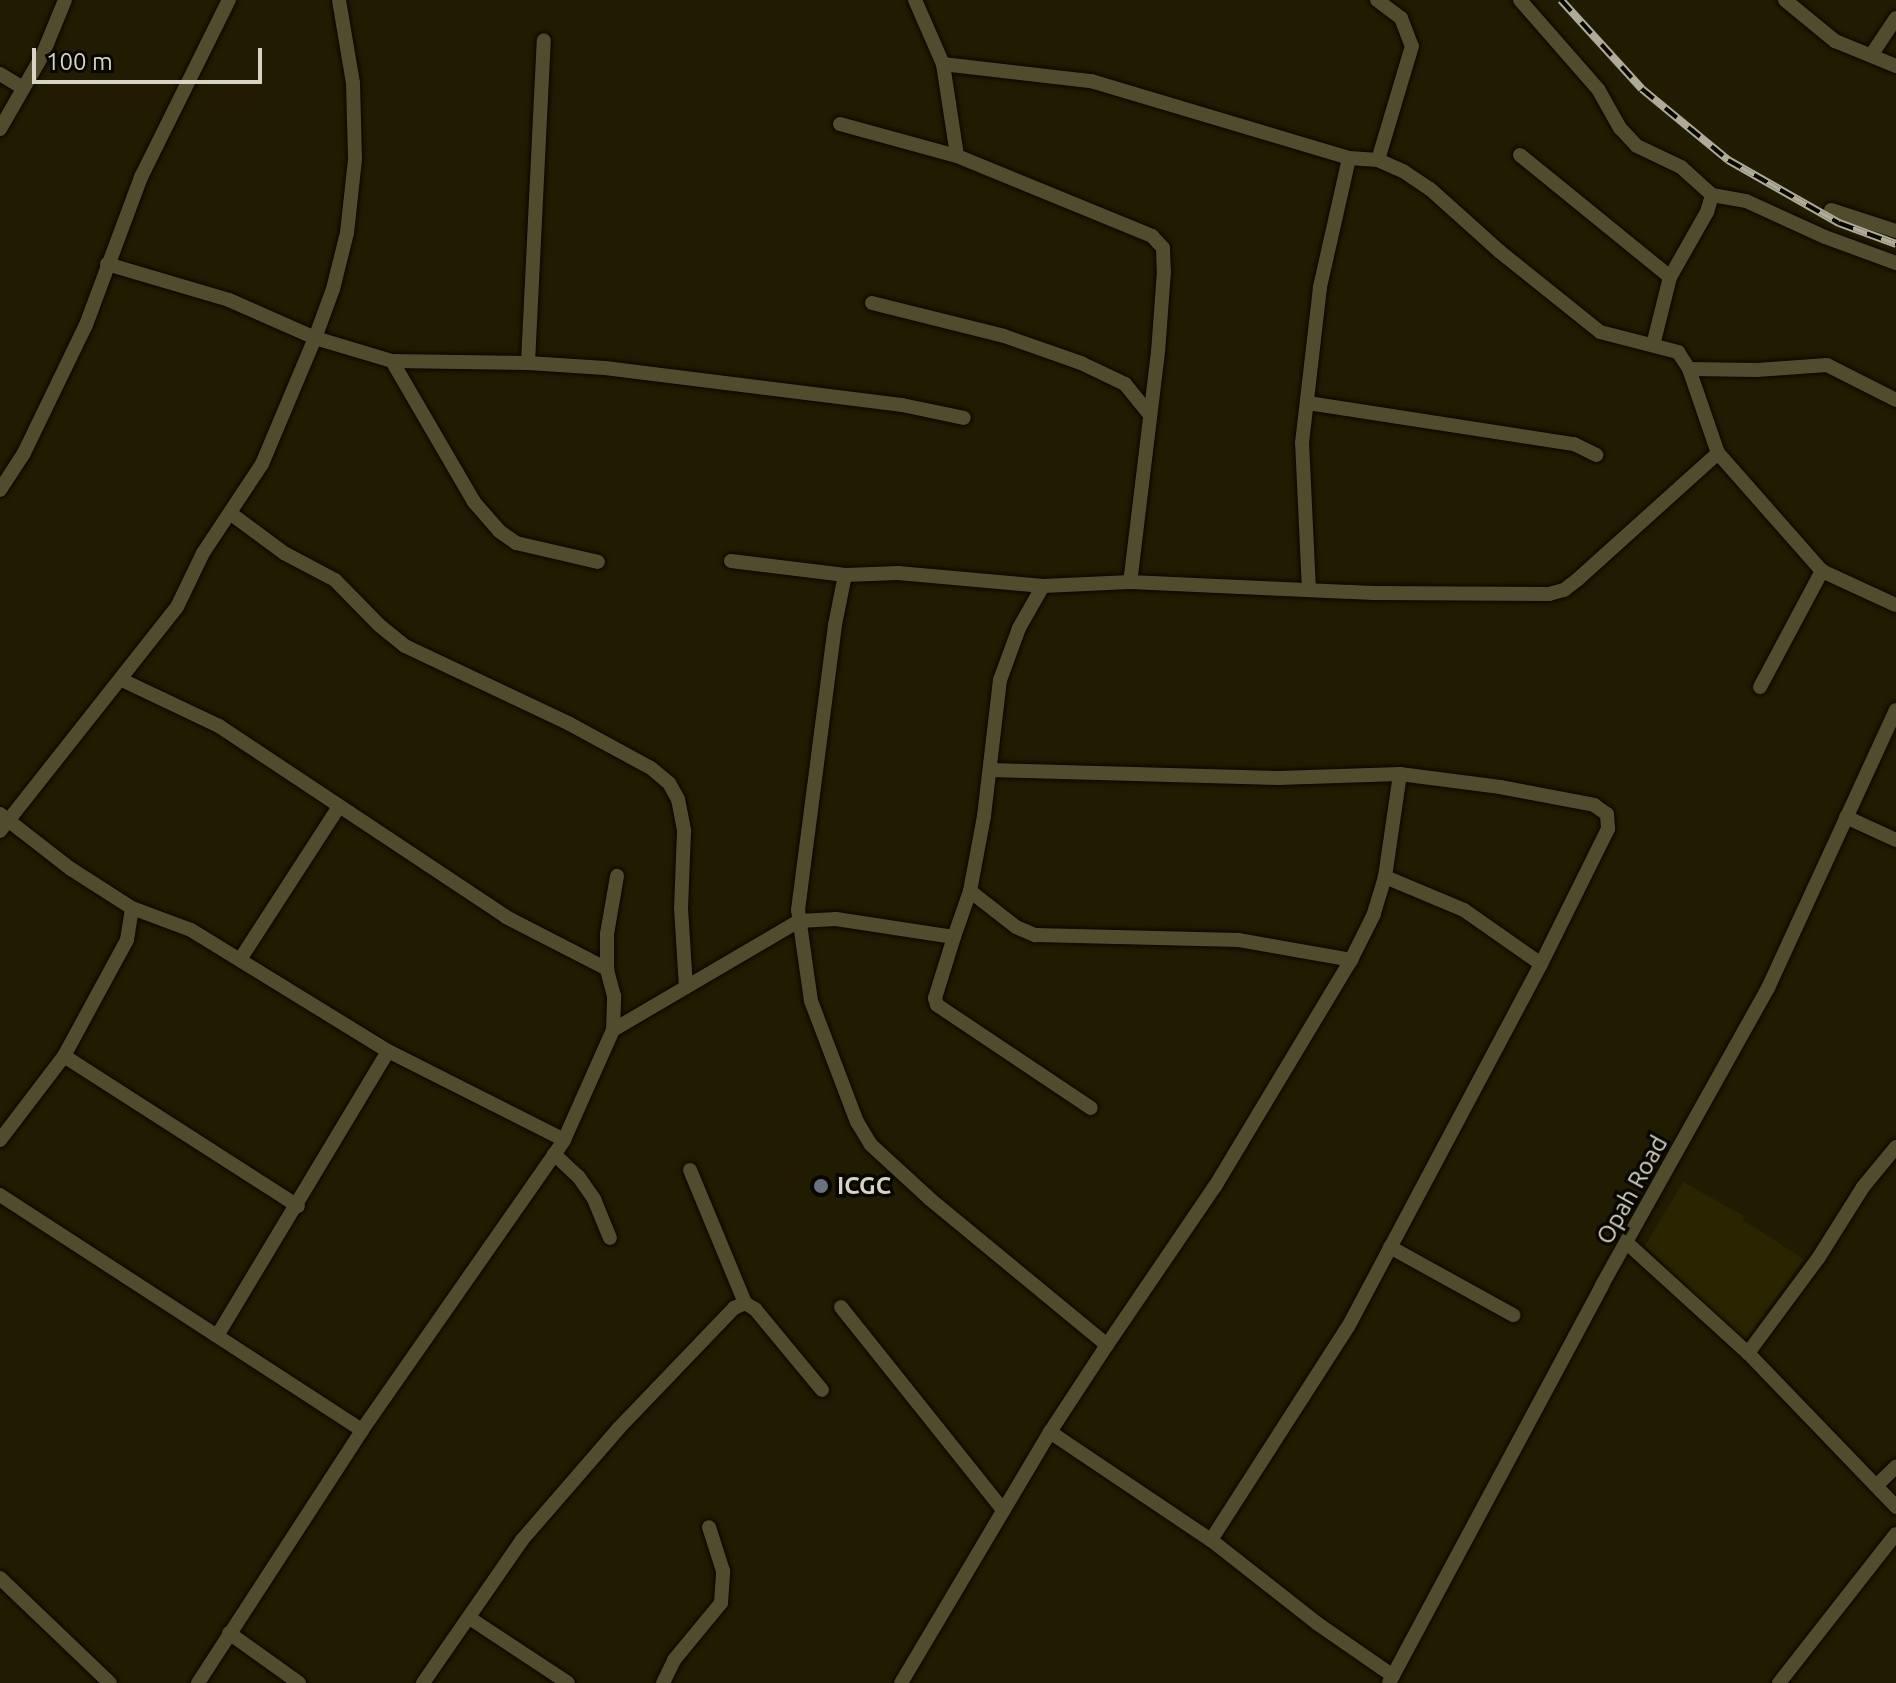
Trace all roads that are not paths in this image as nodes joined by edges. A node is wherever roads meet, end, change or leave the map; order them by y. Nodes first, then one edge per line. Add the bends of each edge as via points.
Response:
1 (65, 0) edge
2 (229, 0) edge
3 (339, 0) edge
4 (915, 0) edge
5 (1377, 0) edge
6 (1520, 0) edge
7 (1785, 0) edge
8 (1896, 18) edge
9 (544, 40) dead end
10 (1872, 54) junction
11 (943, 64) junction
12 (1896, 66) edge
13 (0, 74) edge
14 (23, 88) junction
15 (840, 124) dead end
16 (0, 129) edge
17 (1520, 155) dead end
18 (957, 156) junction
19 (1349, 158) junction
20 (1378, 160) junction
21 (1712, 195) junction
22 (1831, 210) dead end
23 (1896, 231) edge
24 (1896, 263) edge
25 (107, 264) junction
26 (1670, 277) junction
27 (872, 303) dead end
28 (315, 338) junction
29 (1653, 345) junction
30 (392, 361) junction
31 (528, 363) junction
32 (1689, 369) junction
33 (1896, 400) edge
34 (1308, 403) junction
35 (1148, 412) junction
36 (964, 418) dead end
37 (1718, 453) junction
38 (1597, 455) dead end
39 (0, 490) edge
40 (230, 513) junction
41 (731, 561) dead end
42 (598, 562) dead end
43 (1822, 571) junction
44 (845, 575) junction
45 (1130, 582) junction
46 (1043, 586) junction
47 (1309, 590) junction
48 (1896, 605) edge
49 (122, 680) junction
50 (1760, 687) dead end
51 (1896, 710) edge
52 (990, 770) junction
53 (1400, 774) junction
54 (338, 808) junction
55 (4, 816) edge
56 (1846, 817) junction
57 (0, 831) edge
58 (1896, 840) edge
59 (617, 876) dead end
60 (1385, 877) junction
61 (970, 891) junction
62 (132, 908) junction
63 (799, 921) junction
64 (954, 937) junction
65 (241, 958) junction
66 (1351, 960) junction
67 (1541, 964) junction
68 (607, 969) junction
69 (686, 987) junction
70 (613, 1030) junction
71 (388, 1051) junction
72 (64, 1056) junction
73 (1091, 1108) dead end
74 (0, 1140) edge
75 (564, 1140) junction
76 (1896, 1147) edge
77 (554, 1154) junction
78 (690, 1170) dead end
79 (0, 1195) edge
80 (298, 1206) junction
81 (610, 1238) dead end
82 (1627, 1243) junction
83 (1390, 1247) junction
84 (745, 1303) junction
85 (841, 1307) dead end
86 (1513, 1315) dead end
87 (217, 1336) junction
88 (1107, 1345) junction
89 (1748, 1353) junction
90 (822, 1390) dead end
91 (362, 1430) junction
92 (1050, 1432) junction
93 (1896, 1467) edge
94 (1876, 1486) junction
95 (1896, 1507) edge
96 (1003, 1510) junction
97 (709, 1527) dead end
98 (1896, 1534) edge
99 (1211, 1540) junction
100 (0, 1578) edge
101 (471, 1619) junction
102 (229, 1633) junction
103 (1391, 1679) edge
104 (110, 1683) edge
105 (198, 1683) edge
106 (299, 1683) edge
107 (423, 1683) edge
108 (568, 1683) edge
109 (663, 1683) edge
110 (901, 1683) edge
111 (1779, 1683) edge

1 - 14 street
2 - 25 street via 141,177
3 - 28 street via 353,83 355,159 347,233
4 - 11 street
5 - 20 street via 1401,18 1412,46
6 - 21 street via 1598,89 1637,146 1681,167
7 - 10 street via 1835,41
8 - 10 street
9 - 31 street
10 - 12 street
11 - 18 street
11 - 19 street via 1091,81
13 - 14 street
14 - 16 street
15 - 18 street
17 - 26 street
18 - 35 street via 1152,236 1163,248 1163,297
19 - 20 street
19 - 34 street via 1320,287
20 - 29 street via 1430,189 1600,332
21 - 24 street via 1746,201
21 - 26 street
22 - 23 street
25 - 28 street via 229,300
25 - 39 street via 86,325 24,453
26 - 29 street
27 - 35 street via 1004,336 1081,363 1125,384
28 - 30 street
28 - 40 street via 262,464
29 - 32 street via 1678,352
30 - 31 street
30 - 42 street via 474,502 499,531 516,543
31 - 36 street via 902,405
32 - 33 street via 1827,365
32 - 37 street
34 - 38 street via 1574,444
34 - 47 street via 1302,443
35 - 45 street
37 - 43 street
37 - 47 street via 1564,590
40 - 49 street via 177,607
40 - 69 street via 284,553 335,580 405,646 568,723 669,783 684,831
41 - 44 street
43 - 48 street
43 - 50 street
44 - 46 street via 898,573
44 - 63 street
45 - 46 street
45 - 47 street
46 - 52 street via 1019,628 1000,680
49 - 54 street via 219,726
49 - 55 street
51 - 56 street, Opah Road
52 - 53 street via 1278,778
52 - 61 street
53 - 60 street
53 - 67 street via 1594,805 1607,814 1608,829
54 - 65 street
54 - 68 street via 506,917
55 - 57 street
55 - 62 street
56 - 58 street
56 - 82 street, Opah Road via 1768,988
59 - 68 street
60 - 66 street
60 - 67 street via 1464,910
61 - 64 street
61 - 66 street via 1016,927 1035,935 1239,940
62 - 65 street via 191,930
62 - 72 street via 127,940
63 - 64 street via 836,919
63 - 69 street
63 - 88 street via 811,1001 857,1122 871,1145
64 - 73 street via 937,1005
65 - 71 street
66 - 88 street via 1215,1186
67 - 83 street
68 - 70 street via 614,996
69 - 70 street
70 - 75 street
71 - 75 street
71 - 80 street
72 - 74 street
72 - 80 street
75 - 77 street
76 - 89 street
77 - 81 street via 594,1199
77 - 91 street
78 - 84 street
79 - 87 street
80 - 87 street
82 - 89 street
82 - 103 street, Opah Road
83 - 86 street
83 - 99 street via 1348,1327
84 - 90 street
84 - 101 street via 734,1308 618,1429 531,1529
85 - 96 street
87 - 91 street
88 - 92 street
89 - 94 street
91 - 102 street
92 - 96 street
92 - 99 street
93 - 94 street
94 - 95 street
96 - 110 street
97 - 109 street via 723,1571 721,1603 674,1660
98 - 111 street
99 - 103 street
100 - 104 street
101 - 107 street
101 - 108 street
102 - 105 street
102 - 106 street

